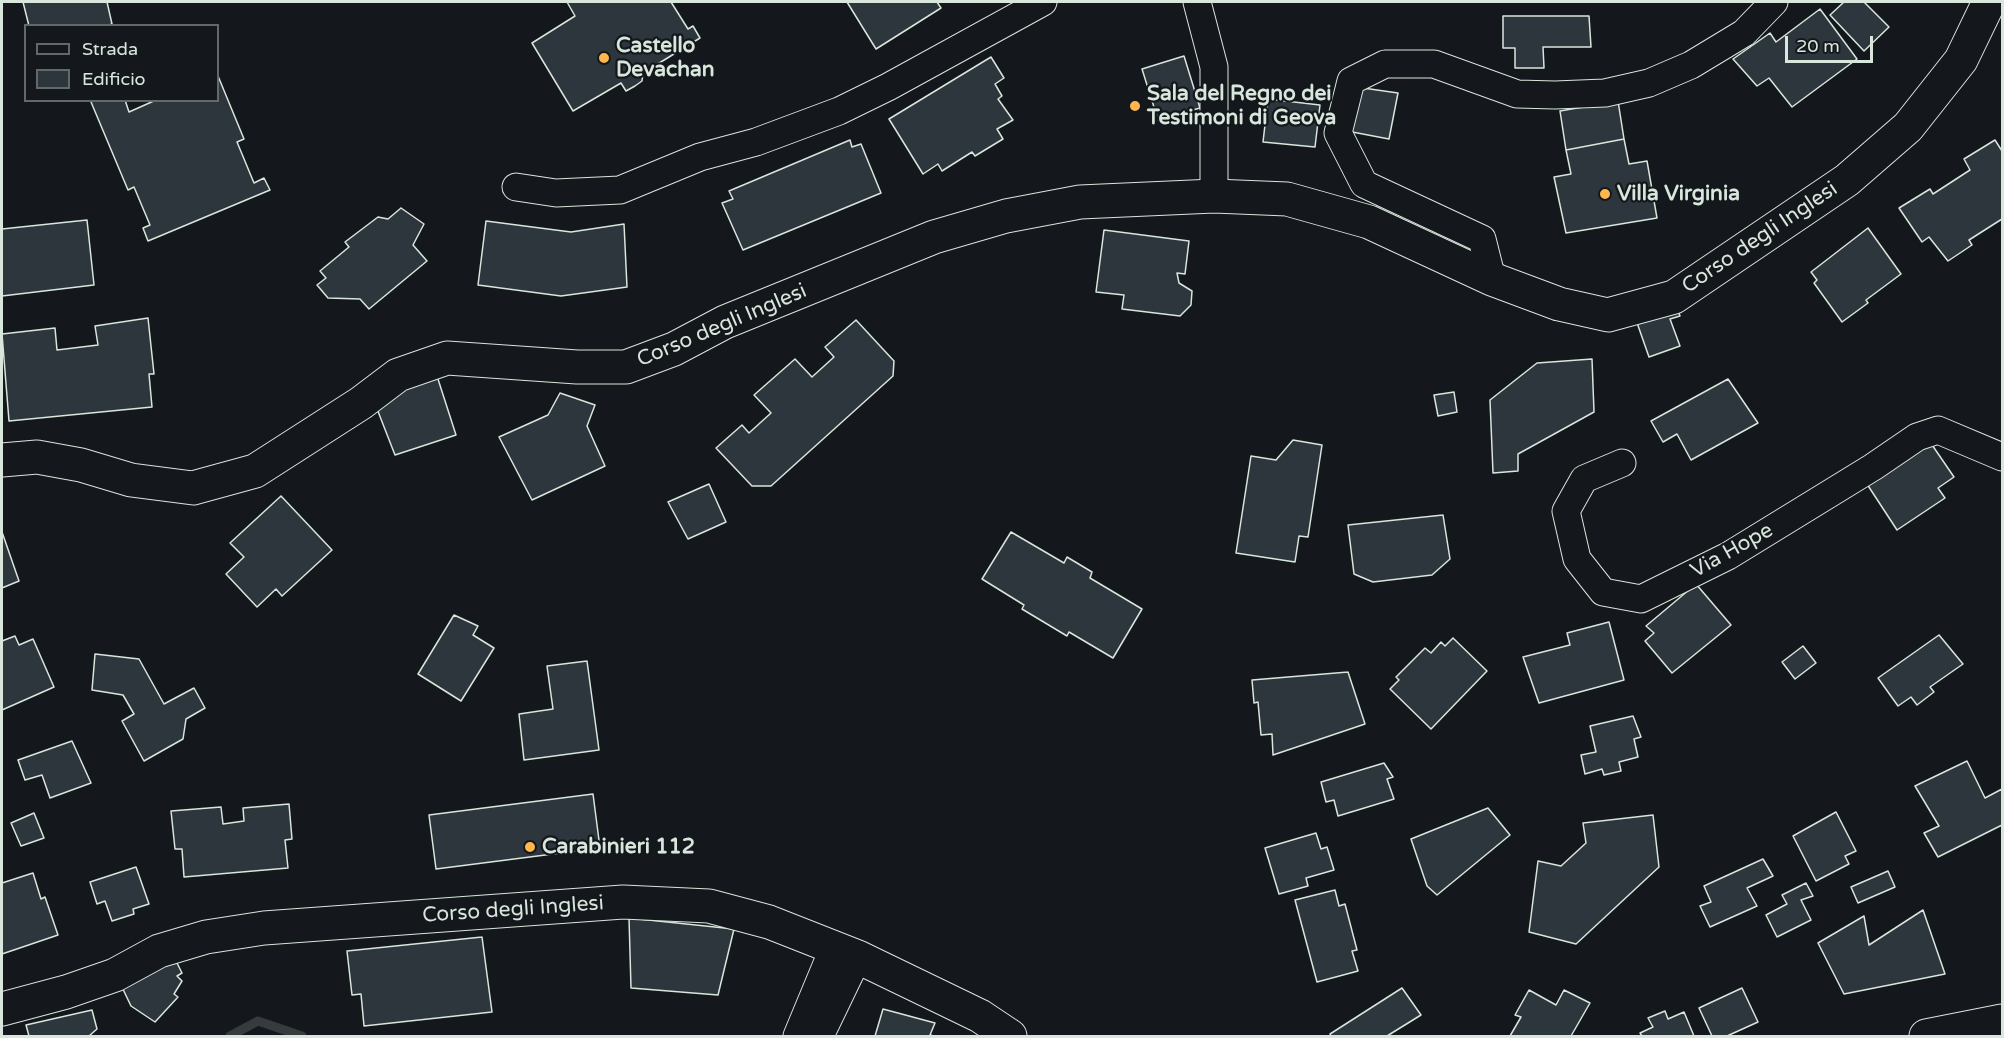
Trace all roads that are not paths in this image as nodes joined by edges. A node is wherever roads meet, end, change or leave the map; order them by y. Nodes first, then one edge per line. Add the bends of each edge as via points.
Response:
1 (1043, 2) edge
2 (1197, 2) edge
3 (1774, 2) edge
4 (1989, 2) edge
5 (516, 187) dead end
6 (1214, 196) junction
7 (1492, 279) junction
8 (2002, 457) edge
9 (2, 460) edge
10 (1622, 463) dead end
11 (846, 952) junction
12 (2, 1009) edge
13 (2002, 1021) edge
14 (797, 1036) edge
15 (820, 1036) edge
16 (1010, 1036) edge
17 (1926, 1036) edge

1 - 5 street via 839,111 756,142 700,157 620,190 556,193
2 - 6 street via 1214,67
3 - 7 street via 1744,33 1691,65 1649,83 1605,93 1517,94 1434,64 1385,64 1351,81 1338,133 1364,184 1482,239
4 - 7 main road, Corso degli Inglesi via 1961,60 1908,128 1846,180 1674,297 1608,315 1559,304
6 - 7 main road, Corso degli Inglesi via 1287,200 1369,222
6 - 9 main road, Corso degli Inglesi via 1080,202 1006,216 934,237 626,367 447,358 398,375 255,471 194,488 131,480 37,457
8 - 10 street, Via Hope via 1938,430 1917,437 1728,556 1641,599 1603,592 1577,559 1566,511 1584,479
11 - 12 main road, Corso degli Inglesi via 769,922 709,906 623,902 276,927 206,937 159,951 115,975
11 - 14 street
11 - 15 street
11 - 16 main road, Corso degli Inglesi via 980,1016
13 - 17 main road

